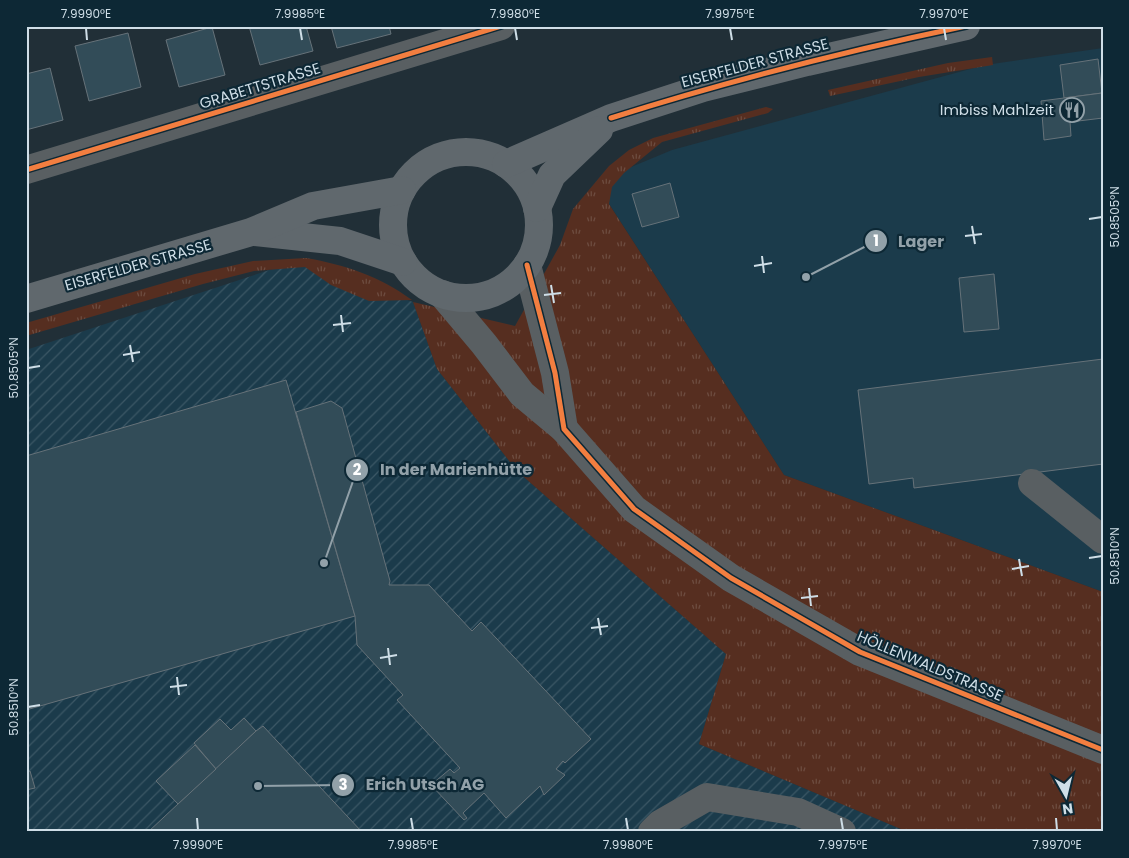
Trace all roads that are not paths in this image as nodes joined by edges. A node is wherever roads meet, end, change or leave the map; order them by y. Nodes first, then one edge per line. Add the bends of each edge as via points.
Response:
1 (501, 26) edge
2 (966, 26) edge
3 (611, 118) junction
4 (506, 164) junction
5 (26, 170) edge
6 (402, 190) junction
7 (537, 208) junction
8 (250, 232) junction
9 (403, 262) junction
10 (527, 265) junction
11 (442, 294) junction
12 (26, 298) edge
13 (564, 429) junction
14 (1032, 483) dead end
15 (1103, 540) edge
16 (1103, 750) edge
17 (652, 832) edge
18 (842, 832) edge

1 - 5 street, GRABETTSTRASSE
2 - 3 main road, EISERFELDER STRASSE via 703,88
3 - 4 main road, EISERFELDER STRASSE
3 - 7 main road, EISERFELDER STRASSE via 552,176
4 - 6 main road via 484,154 460,152 437,158 417,171
4 - 7 main road via 520,176
6 - 8 main road, EISERFELDER STRASSE via 313,206
6 - 9 main road via 394,213 394,238
7 - 10 main road via 539,228 536,247
8 - 9 main road, EISERFELDER STRASSE via 340,240
8 - 12 main road, EISERFELDER STRASSE
9 - 11 main road via 426,287
10 - 11 main road via 511,283 489,294 466,298
10 - 13 street via 554,372
11 - 13 street, HÖLLENWALDSTRASSE via 522,394
13 - 16 street, HÖLLENWALDSTRASSE via 634,509 731,578 860,652
14 - 15 street
17 - 18 street via 707,797 798,812

